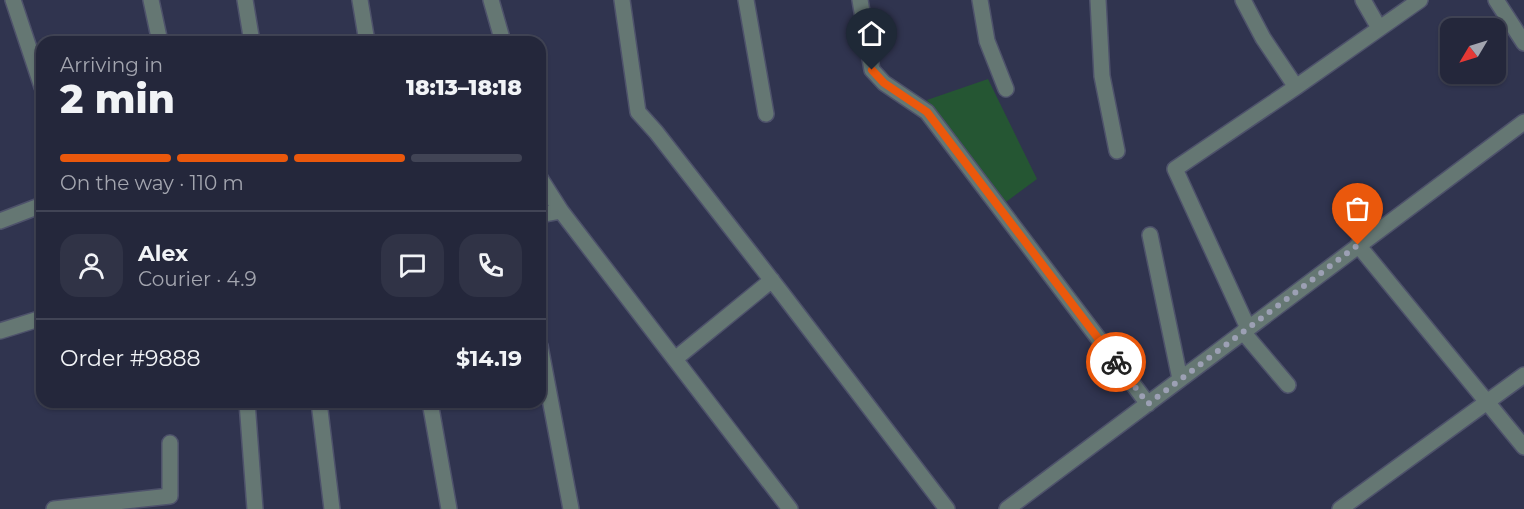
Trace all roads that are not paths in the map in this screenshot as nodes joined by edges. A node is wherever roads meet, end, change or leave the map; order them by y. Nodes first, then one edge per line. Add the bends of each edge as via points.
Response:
1 (13, 0) edge
2 (151, 0) edge
3 (245, 0) edge
4 (360, 0) edge
5 (491, 0) edge
6 (622, 0) edge
7 (746, 0) edge
8 (860, 0) edge
9 (980, 0) edge
10 (1098, 0) edge
11 (1243, 0) edge
12 (1363, 0) edge
13 (1420, 0) edge
14 (1496, 0) edge
15 (1379, 28) junction
16 (159, 36) edge
17 (251, 36) edge
18 (366, 36) edge
19 (501, 36) edge
20 (1524, 43) edge
21 (36, 69) edge
22 (1296, 87) junction
23 (1006, 89) dead end
24 (766, 114) dead end
25 (1524, 122) edge
26 (1117, 151) dead end
27 (546, 187) edge
28 (36, 207) edge
29 (561, 211) junction
30 (546, 214) edge
31 (0, 221) edge
32 (1150, 235) dead end
33 (1358, 245) junction
34 (772, 280) junction
35 (36, 320) edge
36 (1245, 330) junction
37 (0, 331) edge
38 (675, 359) junction
39 (1524, 375) edge
40 (546, 378) edge
41 (1180, 379) junction
42 (1288, 385) dead end
43 (1488, 402) junction
44 (1148, 404) junction
45 (247, 408) edge
46 (319, 408) edge
47 (431, 408) edge
48 (170, 442) dead end
49 (1524, 447) edge
50 (56, 509) edge
51 (255, 509) edge
52 (332, 509) edge
53 (449, 509) edge
54 (571, 509) edge
55 (790, 509) edge
56 (947, 509) edge
57 (1007, 509) edge
58 (1340, 509) edge

1 - 21 street
2 - 16 street
3 - 17 street
4 - 18 street
5 - 19 street
6 - 34 street via 638,112
7 - 24 street
8 - 44 street via 872,70 884,83 927,112
9 - 23 street via 987,41
10 - 26 street via 1102,76
11 - 22 street
12 - 15 street
13 - 15 street
14 - 20 street
15 - 22 street
22 - 36 street via 1175,169
25 - 33 street
27 - 29 street
28 - 31 street
29 - 30 street
29 - 38 street
32 - 41 street
33 - 36 street
33 - 43 street
34 - 38 street
34 - 56 street
35 - 37 street
36 - 41 street
36 - 42 street
38 - 55 street
39 - 43 street
40 - 54 street
41 - 44 street
43 - 49 street
43 - 58 street
44 - 57 street
45 - 51 street
46 - 52 street
47 - 53 street
48 - 50 street via 170,496

